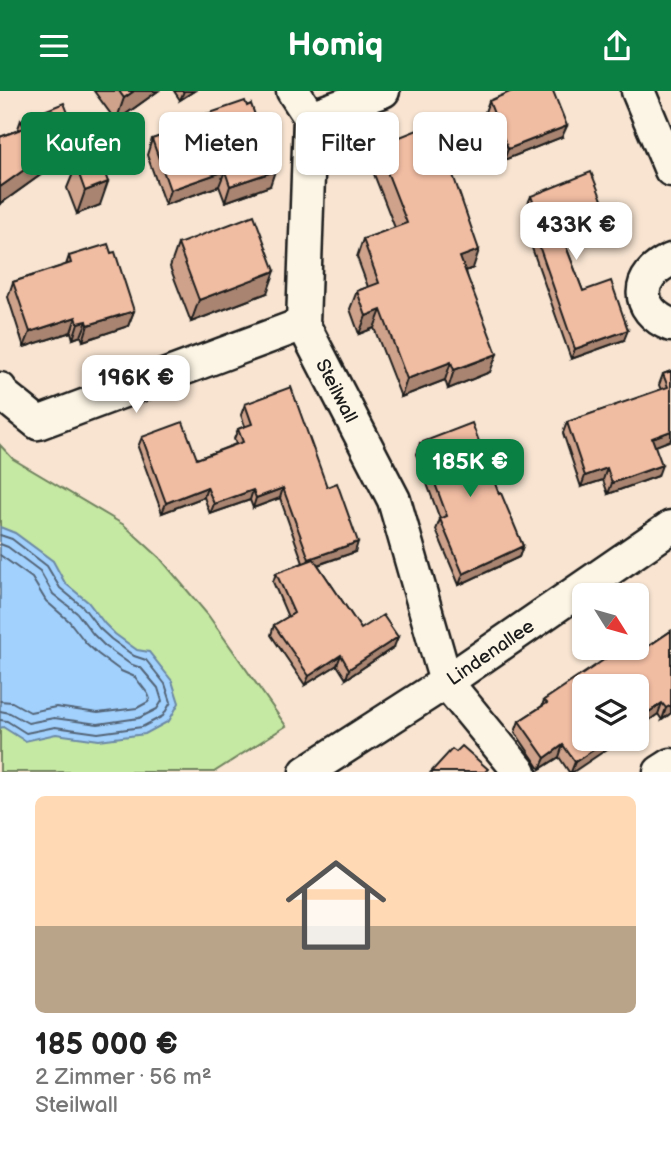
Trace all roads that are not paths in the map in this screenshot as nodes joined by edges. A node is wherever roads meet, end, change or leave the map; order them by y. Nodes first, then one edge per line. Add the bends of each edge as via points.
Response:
1 (293, 91) edge
2 (383, 91) edge
3 (638, 91) edge
4 (307, 112) edge
5 (324, 112) edge
6 (671, 170) edge
7 (308, 175) edge
8 (671, 260) edge
9 (303, 324) junction
10 (671, 325) edge
11 (0, 389) edge
12 (671, 527) edge
13 (446, 682) junction
14 (671, 765) edge
15 (306, 772) edge
16 (520, 772) edge
17 (660, 772) edge

1 - 4 street
2 - 5 street
3 - 6 street
7 - 9 street, Steilwall
8 - 10 street via 657,266 647,278 644,293 647,308 657,320
9 - 11 street via 38,423
9 - 13 street, Steilwall via 394,500
12 - 13 street, Lindenallee
13 - 15 street, Lindenallee
13 - 16 street
14 - 17 street

